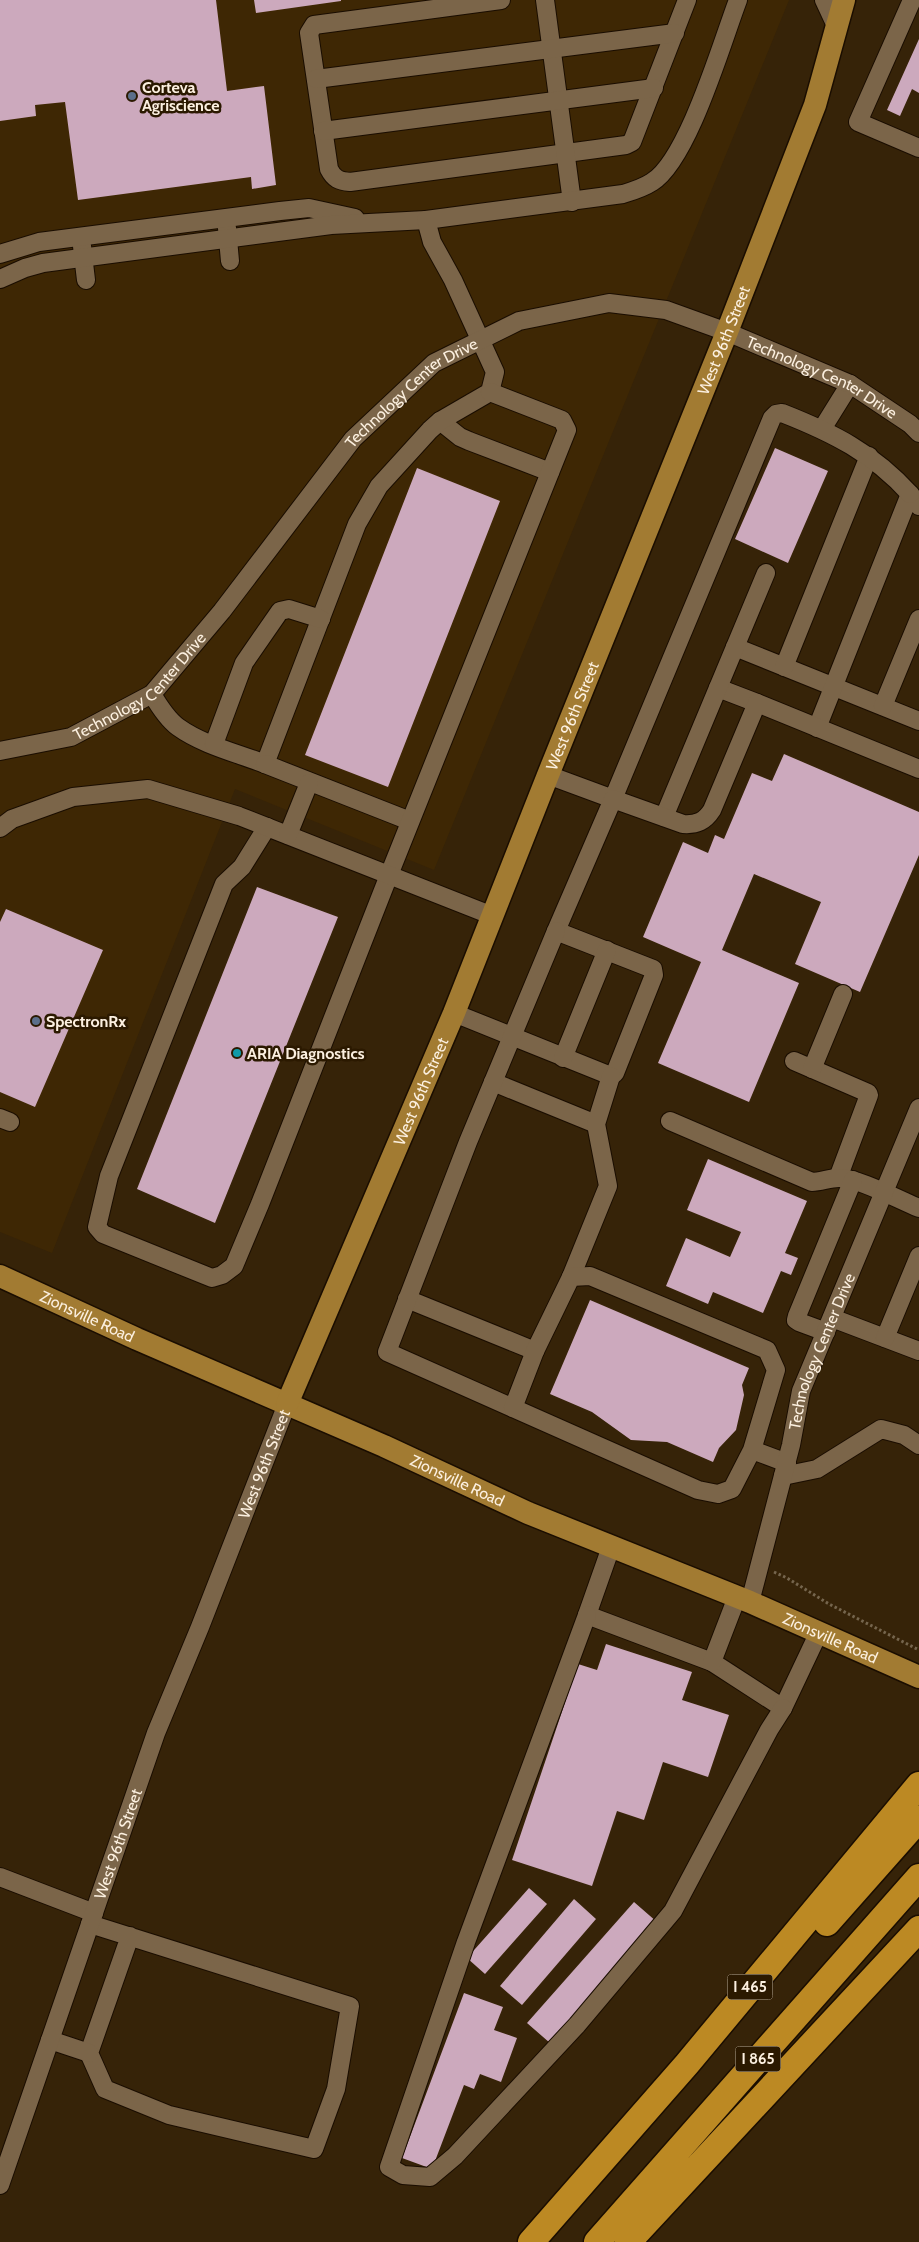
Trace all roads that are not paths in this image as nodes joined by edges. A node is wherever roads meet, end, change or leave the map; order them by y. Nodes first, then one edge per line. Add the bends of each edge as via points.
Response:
1 (501, 0) edge
2 (545, 0) edge
3 (687, 0) edge
4 (738, 0) edge
5 (824, 0) edge
6 (844, 0) edge
7 (912, 0) edge
8 (837, 28) junction
9 (675, 33) junction
10 (552, 48) junction
11 (316, 79) junction
12 (654, 88) junction
13 (558, 100) junction
14 (323, 131) junction
15 (919, 148) edge
16 (566, 153) junction
17 (572, 202) junction
18 (225, 218) junction
19 (426, 220) junction
20 (373, 223) junction
21 (81, 237) junction
22 (228, 238) junction
23 (0, 254) edge
24 (84, 258) junction
25 (230, 261) dead end
26 (0, 279) edge
27 (86, 280) dead end
28 (727, 332) junction
29 (481, 339) junction
30 (850, 384) junction
31 (490, 392) junction
32 (440, 421) junction
33 (822, 429) junction
34 (919, 433) edge
35 (869, 456) junction
36 (550, 472) junction
37 (914, 500) edge
38 (766, 573) dead end
39 (919, 618) edge
40 (320, 619) junction
41 (735, 648) junction
42 (784, 667) junction
43 (834, 687) junction
44 (718, 688) junction
45 (152, 694) junction
46 (757, 703) junction
47 (883, 706) junction
48 (919, 721) edge
49 (817, 728) junction
50 (214, 744) junction
51 (0, 751) edge
52 (265, 764) junction
53 (919, 769) edge
54 (548, 775) junction
55 (309, 782) junction
56 (613, 799) junction
57 (664, 817) junction
58 (410, 821) junction
59 (267, 827) junction
60 (0, 828) edge
61 (288, 835) junction
62 (389, 875) junction
63 (493, 916) junction
64 (556, 931) junction
65 (607, 950) junction
66 (843, 994) dead end
67 (454, 1013) junction
68 (512, 1037) junction
69 (563, 1058) junction
70 (794, 1061) dead end
71 (812, 1069) junction
72 (611, 1076) junction
73 (493, 1082) junction
74 (919, 1108) edge
75 (670, 1121) dead end
76 (596, 1124) junction
77 (845, 1179) junction
78 (884, 1193) junction
79 (919, 1208) edge
80 (919, 1256) edge
81 (0, 1276) edge
82 (571, 1277) junction
83 (408, 1299) junction
84 (829, 1325) junction
85 (885, 1338) junction
86 (535, 1351) junction
87 (919, 1351) edge
88 (287, 1404) junction
89 (513, 1408) junction
90 (919, 1446) edge
91 (752, 1450) junction
92 (785, 1470) junction
93 (611, 1546) junction
94 (744, 1599) junction
95 (586, 1615) junction
96 (818, 1632) junction
97 (712, 1662) junction
98 (919, 1677) edge
99 (783, 1708) junction
100 (919, 1785) edge
101 (919, 1819) edge
102 (0, 1877) edge
103 (919, 1877) edge
104 (92, 1918) junction
105 (919, 1929) edge
106 (130, 1936) junction
107 (50, 2040) junction
108 (89, 2053) junction
109 (0, 2185) edge
110 (578, 2188) junction
111 (531, 2242) edge
112 (596, 2242) edge
113 (628, 2242) edge

1 - 11 street via 314,25 309,33
2 - 10 street
3 - 9 street
4 - 17 street via 690,128 663,173 652,182 623,194
5 - 8 street
6 - 8 main road, West 96th Street
7 - 15 street via 858,122
8 - 28 main road, West 96th Street via 815,106
9 - 10 street
9 - 12 street
10 - 11 street
10 - 13 street
11 - 14 street
12 - 13 street
12 - 16 street via 632,142
13 - 14 street
13 - 16 street
14 - 16 street via 332,176 350,182
16 - 17 street
17 - 19 street
18 - 20 street via 309,208
18 - 21 street
18 - 22 street
19 - 20 street
19 - 29 street via 432,242
20 - 22 street
21 - 23 street via 39,242
21 - 24 street
22 - 24 street
22 - 25 street
24 - 26 street via 43,263
24 - 27 street
28 - 29 street, Technology Center Drive via 666,310 609,303 519,321
28 - 30 street, Technology Center Drive
28 - 54 main road, West 96th Street
29 - 31 street via 495,372
29 - 45 street, Technology Center Drive via 434,363 352,439 222,611
30 - 33 street
30 - 34 street, Technology Center Drive
31 - 32 street
31 - 36 street via 566,424 568,430
32 - 36 street via 460,437
32 - 40 street via 379,486 361,516
33 - 35 street
33 - 56 street via 782,413 772,418
35 - 37 street via 892,474
35 - 42 street
36 - 58 street
37 - 43 street
38 - 41 street
39 - 47 street
40 - 50 street via 289,609 280,611 244,663
40 - 52 street
41 - 42 street
41 - 44 street
42 - 43 street
43 - 47 street
43 - 49 street
44 - 46 street
44 - 57 street
45 - 50 street via 178,727
45 - 51 street, Technology Center Drive via 71,737
46 - 49 street
46 - 57 street via 708,816 692,825
47 - 48 street
49 - 53 street
50 - 52 street
52 - 55 street
54 - 56 street
54 - 63 main road, West 96th Street
55 - 58 street
55 - 61 street
56 - 57 street
56 - 64 street
58 - 62 street
59 - 60 street via 148,789 73,797 12,819
59 - 61 street
59 - 62 street via 242,867 224,884 109,1176 97,1227 103,1234 212,1278 234,1266
61 - 62 street
62 - 63 street
63 - 67 main road, West 96th Street
64 - 65 street
64 - 68 street
65 - 69 street
65 - 72 street via 652,969 654,975 615,1073
66 - 71 street
67 - 68 street
67 - 88 main road, West 96th Street
68 - 69 street
68 - 73 street
69 - 72 street
70 - 71 street
71 - 77 street via 866,1091 869,1096
72 - 76 street
73 - 76 street
73 - 83 street
74 - 78 street, Technology Center Drive
75 - 77 street via 812,1182
76 - 82 street via 608,1186
77 - 78 street
77 - 84 street via 796,1320
78 - 79 street
78 - 84 street, Technology Center Drive
80 - 85 street
81 - 88 main road, Zionsville Road
82 - 86 street
82 - 91 street via 590,1276 767,1350 776,1370
83 - 86 street
83 - 89 street via 387,1352
84 - 85 street
84 - 92 street, Technology Center Drive via 801,1391
85 - 87 street
86 - 89 street
88 - 93 main road, Zionsville Road via 528,1513
88 - 104 street, West 96th Street via 156,1733
89 - 91 street via 698,1490 718,1494 732,1489
90 - 92 street via 904,1435 881,1429 817,1469
91 - 92 street
92 - 94 street, Technology Center Drive via 759,1566
93 - 94 main road, Zionsville Road
93 - 95 street
94 - 96 main road, Zionsville Road
94 - 97 street, Technology Center Drive
95 - 97 street
95 - 99 street via 466,1942 389,2167 403,2175 430,2177 454,2156 577,2025 673,1911
96 - 98 main road, Zionsville Road
96 - 99 street
97 - 99 street
100 - 110 highway, I 465 via 693,2056
101 - 110 highway, I 865 via 695,2073
102 - 104 street
103 - 112 highway, I 865
104 - 106 street
104 - 107 street, West 96th Street
105 - 113 highway
106 - 108 street
106 - 108 street via 350,2006 336,2089 314,2149 169,2115 105,2089
107 - 108 street
107 - 109 street, West 96th Street
110 - 111 highway, I 465

